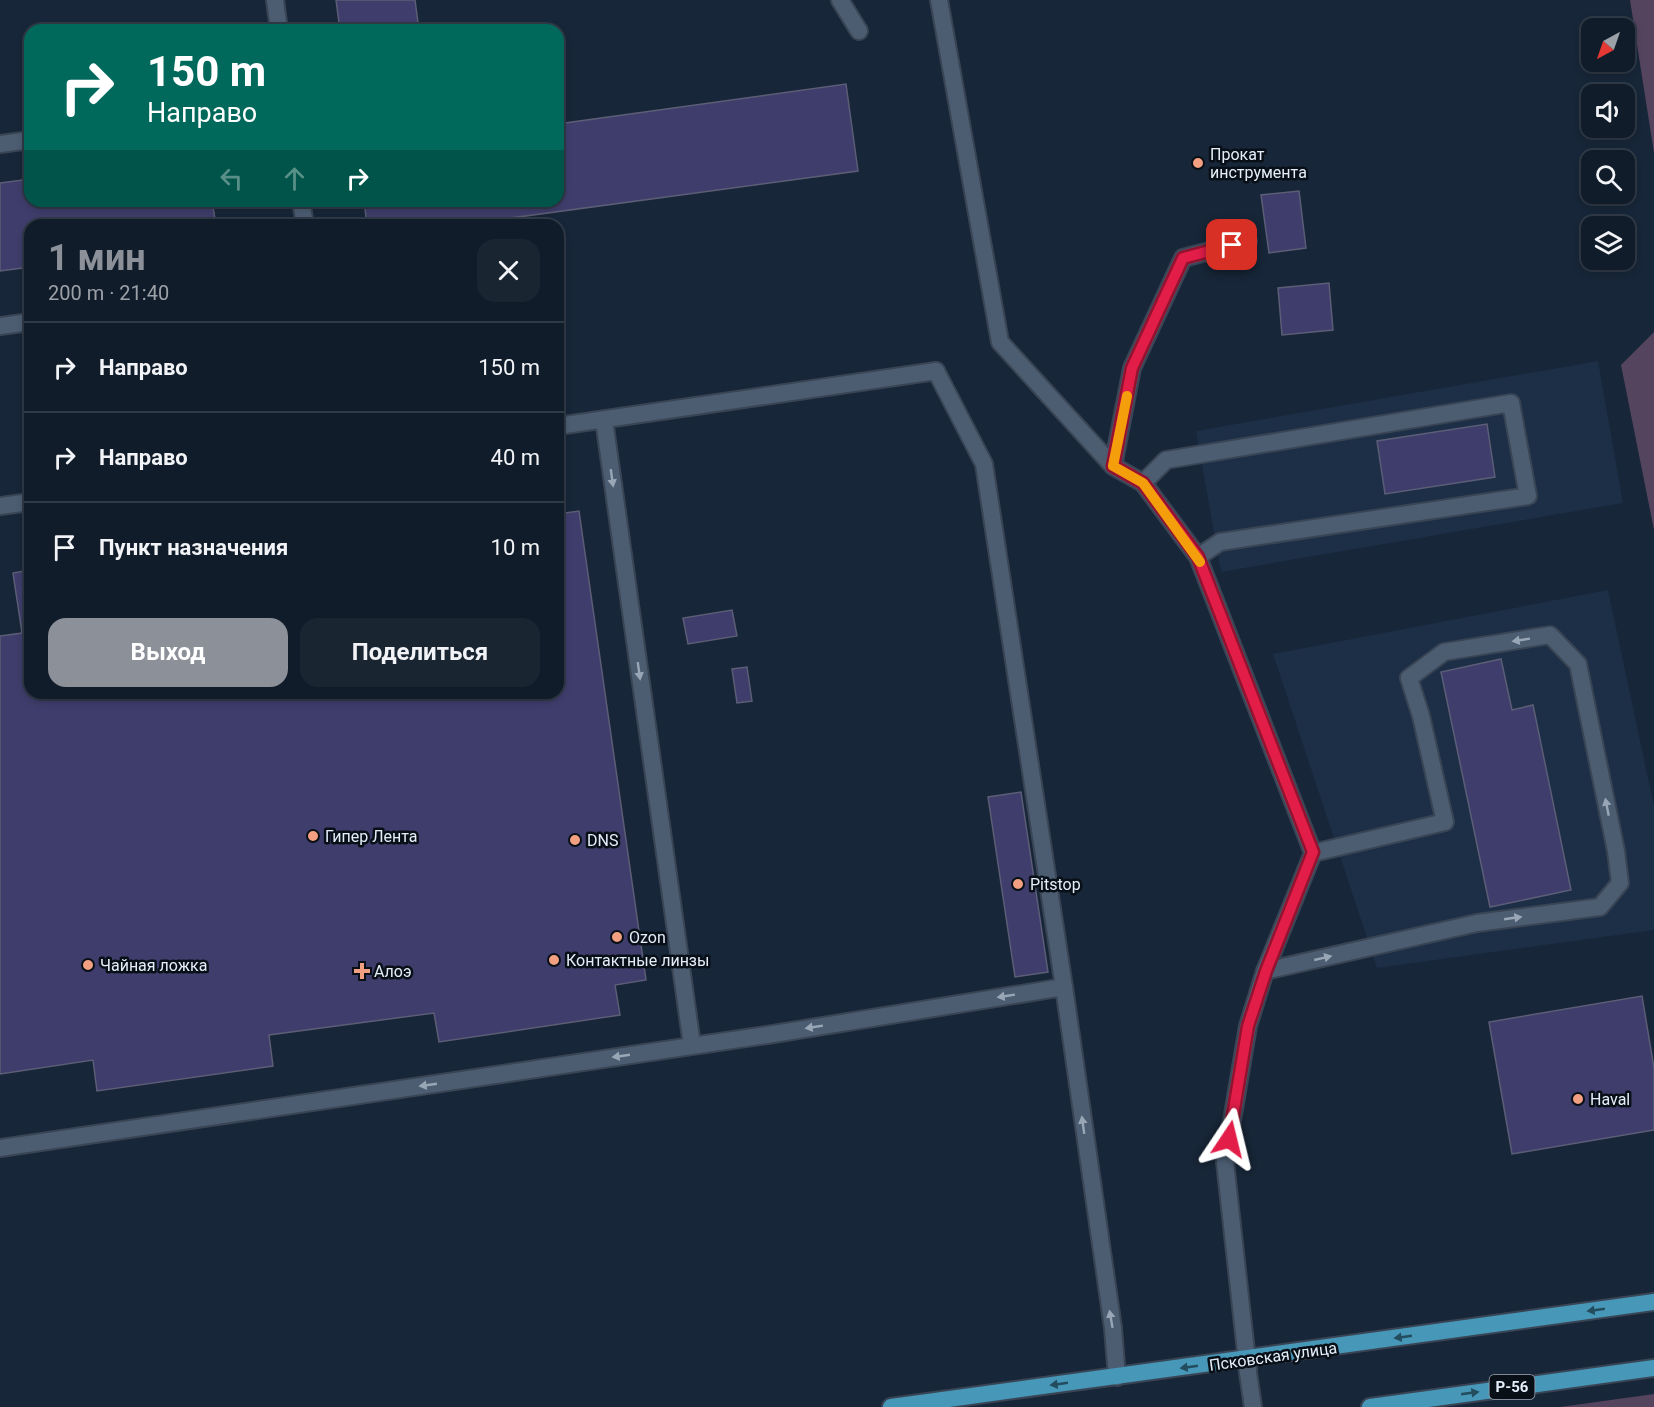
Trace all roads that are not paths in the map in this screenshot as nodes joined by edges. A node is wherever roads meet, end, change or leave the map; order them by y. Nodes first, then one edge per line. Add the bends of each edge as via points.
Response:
1 (275, 0) edge
2 (840, 0) edge
3 (939, 0) edge
4 (278, 24) edge
5 (860, 31) dead end
6 (24, 141) edge
7 (0, 144) edge
8 (1248, 241) dead end
9 (24, 323) edge
10 (0, 326) edge
11 (603, 420) junction
12 (564, 425) edge
13 (1113, 466) junction
14 (1143, 483) junction
15 (24, 503) edge
16 (0, 506) edge
17 (1198, 557) junction
18 (1313, 852) junction
19 (1266, 971) junction
20 (1064, 987) junction
21 (692, 1045) junction
22 (0, 1148) edge
23 (1654, 1302) edge
24 (1246, 1359) junction
25 (1654, 1368) edge
26 (1117, 1377) junction
27 (891, 1407) edge
28 (1253, 1407) edge
29 (1370, 1407) edge

1 - 4 street
2 - 5 street
3 - 13 street via 1000,342
6 - 7 street
8 - 13 street via 1183,258 1132,368
9 - 10 street
11 - 12 street
11 - 20 street via 936,371 984,464
11 -> 21 street
13 - 14 street
14 - 17 street
14 - 17 street via 1166,460 1511,403 1528,496 1220,542
15 - 16 street
17 - 18 street
18 - 19 street
19 -> 18 street via 1477,923 1600,907 1620,883 1578,664 1550,635 1444,652 1409,678 1445,822
19 - 24 street via 1248,1026 1225,1162
20 -> 21 street
26 -> 20 street
21 -> 22 street
23 -> 24 main road, Псковская улица
24 -> 26 main road, Псковская улица
24 - 28 street
29 -> 25 main road, Р-56
26 -> 27 main road, Псковская улица

